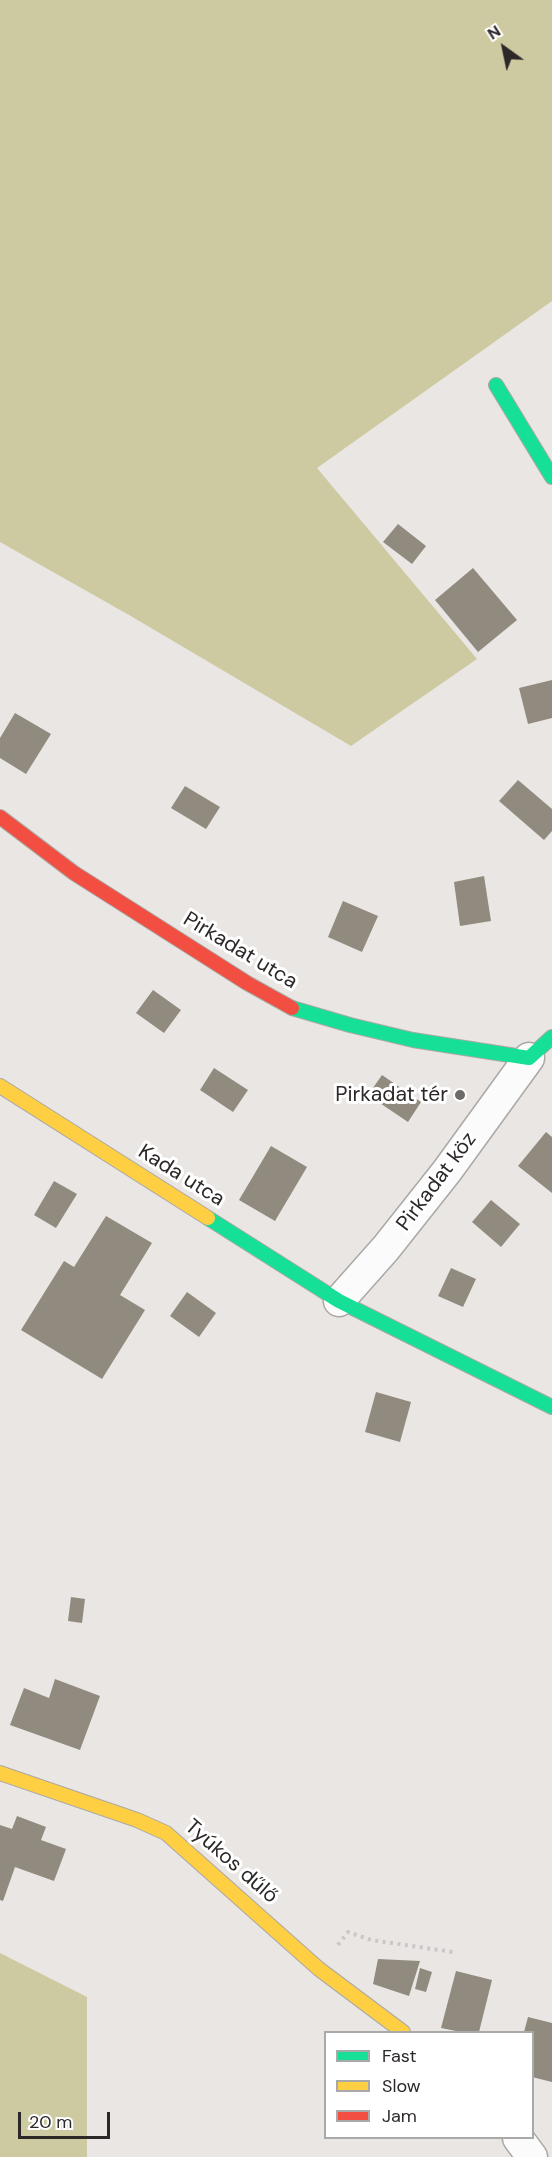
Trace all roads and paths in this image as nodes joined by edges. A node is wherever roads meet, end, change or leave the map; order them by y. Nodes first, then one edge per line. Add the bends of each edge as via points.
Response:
1 (496, 385) dead end
2 (552, 477) edge
3 (0, 817) edge
4 (552, 1037) edge
5 (529, 1058) junction
6 (0, 1086) edge
7 (339, 1301) junction
8 (552, 1407) edge
9 (0, 1773) edge
10 (348, 1932) dead end
11 (453, 1952) dead end
12 (402, 2031) edge
13 (519, 2139) edge
14 (532, 2157) edge

1 - 2 street
3 - 5 street, Pirkadat utca via 74,873 290,1006 413,1040
4 - 5 street
5 - 7 street, Pirkadat köz via 440,1180
6 - 7 street, Kada utca
7 - 8 street, Kada utca
9 - 12 street, Tyúkos dűlő via 166,1833 319,1969
10 - 11 path via 371,1940
13 - 14 street

